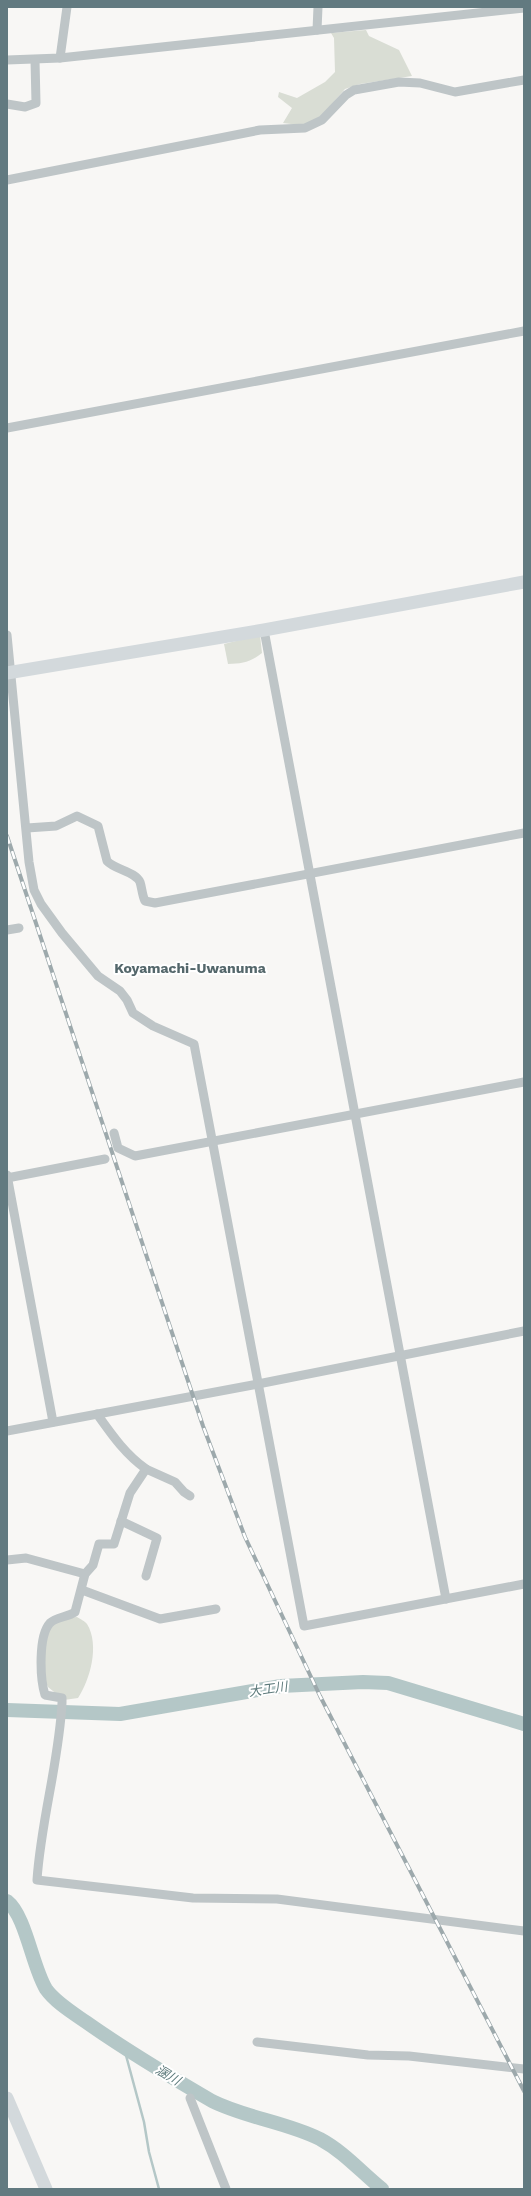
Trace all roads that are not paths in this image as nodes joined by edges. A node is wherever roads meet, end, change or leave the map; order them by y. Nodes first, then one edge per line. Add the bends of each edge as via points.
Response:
1 (67, 7) edge
2 (318, 7) edge
3 (524, 7) edge
4 (524, 12) edge
5 (317, 30) junction
6 (60, 58) junction
7 (7, 60) edge
8 (35, 60) junction
9 (524, 80) edge
10 (7, 104) edge
11 (7, 180) edge
12 (524, 330) edge
13 (7, 428) edge
14 (524, 582) edge
15 (264, 630) junction
16 (7, 635) edge
17 (9, 673) edge
18 (27, 828) junction
19 (524, 833) edge
20 (310, 872) junction
21 (19, 928) dead end
22 (7, 930) edge
23 (524, 1082) edge
24 (355, 1114) junction
25 (114, 1133) dead end
26 (212, 1141) junction
27 (105, 1159) dead end
28 (7, 1177) edge
29 (524, 1332) edge
30 (400, 1357) junction
31 (258, 1384) junction
32 (97, 1414) junction
33 (53, 1422) junction
34 (7, 1431) edge
35 (146, 1469) junction
36 (190, 1496) dead end
37 (121, 1521) junction
38 (7, 1560) edge
39 (84, 1574) junction
40 (146, 1576) dead end
41 (524, 1584) edge
42 (82, 1590) junction
43 (446, 1599) junction
44 (216, 1610) dead end
45 (524, 1931) edge
46 (257, 2042) dead end
47 (524, 2069) edge
48 (7, 2098) edge
49 (190, 2098) dead end
50 (46, 2189) edge
51 (226, 2189) edge

1 - 6 street
2 - 5 street
3 - 4 street
3 - 5 street
5 - 6 street
6 - 8 street
7 - 8 street
8 - 10 street via 36,103 25,107
9 - 11 street via 455,92 399,82 354,90 322,120 305,128 260,130
12 - 13 street
14 - 15 street
15 - 17 street
15 - 20 street
16 - 17 street
17 - 18 street
18 - 20 street via 56,826 77,816 98,826 107,861 110,865 134,875 140,882 145,902 155,903
18 - 26 street via 34,890 62,933 98,976 120,991 133,1013 153,1026 194,1044
19 - 20 street
20 - 24 street
21 - 22 street
23 - 24 street
24 - 26 street
24 - 30 street
25 - 26 street via 118,1148 135,1156
26 - 31 street
27 - 28 street
28 - 33 street
29 - 30 street
30 - 31 street
30 - 43 street
31 - 32 street
31 - 43 street via 304,1626
32 - 33 street
32 - 35 street via 121,1447
33 - 34 street
35 - 36 street via 175,1482
35 - 37 street via 130,1493
37 - 39 street via 114,1544 99,1544 93,1565
37 - 40 street via 158,1538
38 - 39 street via 26,1558
39 - 42 street
41 - 43 street
42 - 44 street via 160,1619
42 - 45 street via 75,1612 51,1622 44,1638 42,1686 45,1695 62,1698 62,1703 61,1727 43,1825 37,1880 192,1898 277,1899
46 - 47 street
48 - 50 street
49 - 51 street

